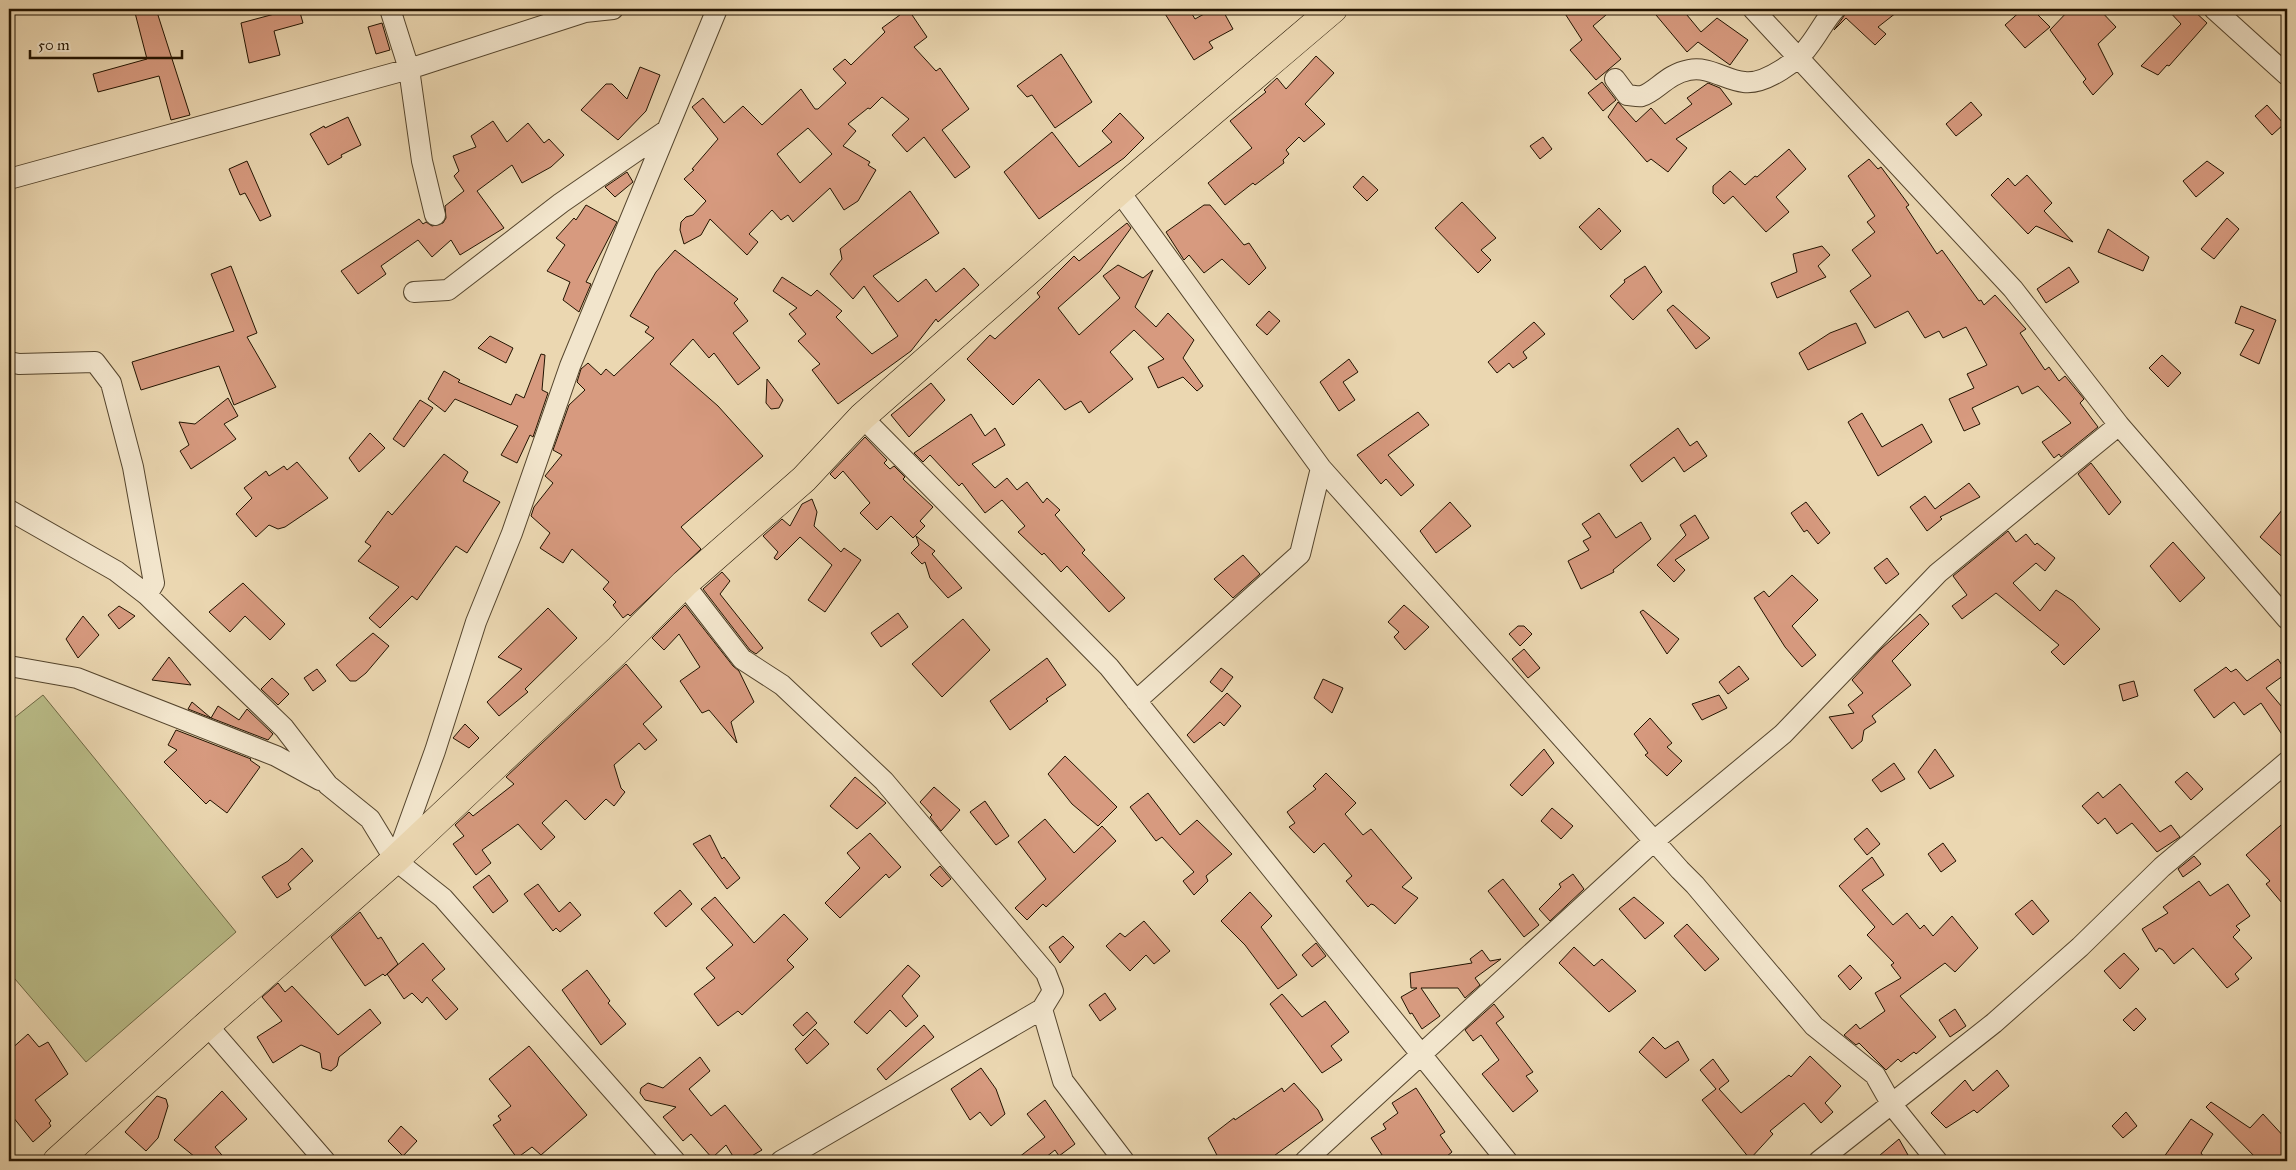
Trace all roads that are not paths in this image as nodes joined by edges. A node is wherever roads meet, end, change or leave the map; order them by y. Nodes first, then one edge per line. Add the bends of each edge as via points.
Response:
1 (390, 9) edge
2 (614, 9) edge
3 (717, 9) edge
4 (1333, 9) edge
5 (1753, 9) edge
6 (1835, 9) edge
7 (2214, 9) edge
8 (1799, 57) junction
9 (409, 69) junction
10 (2287, 75) edge
11 (1615, 80) dead end
12 (668, 130) junction
13 (9, 179) edge
14 (1119, 191) junction
15 (435, 215) dead end
16 (414, 292) dead end
17 (12, 366) edge
18 (862, 417) junction
19 (2119, 425) junction
20 (1320, 468) junction
21 (9, 510) edge
22 (684, 584) junction
23 (147, 595) junction
24 (2287, 619) edge
25 (9, 666) edge
26 (1136, 701) junction
27 (2287, 762) edge
28 (328, 785) junction
29 (1654, 841) junction
30 (395, 860) junction
31 (1042, 1009) junction
32 (207, 1025) junction
33 (1420, 1055) junction
34 (1892, 1105) junction
35 (57, 1161) edge
36 (324, 1161) edge
37 (675, 1161) edge
38 (780, 1161) edge
39 (1124, 1161) edge
40 (1306, 1161) edge
41 (1507, 1161) edge
42 (1819, 1161) edge
43 (1937, 1161) edge

1 - 9 street
2 - 9 street via 585,12
3 - 12 street
4 - 14 highway
5 - 8 street
6 - 8 street
7 - 10 street
8 - 11 street via 1761,81 1745,82 1708,70 1691,70 1674,74 1643,96 1627,95
8 - 19 street via 2013,289
9 - 13 street
9 - 15 street via 422,161
12 - 16 street via 561,203 448,290
12 - 30 street via 570,366 512,532 476,622 435,751
14 - 18 highway
14 - 20 street
17 - 23 street via 95,362 111,383 133,467 154,583
18 - 22 highway via 804,479
18 - 26 street via 1108,667
19 - 24 street
19 - 29 street via 1938,573 1783,734
20 - 26 street via 1300,554
20 - 29 street
21 - 23 street via 116,570
22 - 30 highway via 619,650
22 - 31 street via 742,659 782,685 884,781 1040,965 1053,991
23 - 28 street via 284,728
25 - 28 street via 77,678 276,756
26 - 33 street
27 - 34 street via 2162,868 1994,1023
28 - 30 street via 370,820
29 - 33 street
29 - 34 street via 1695,884 1814,1026 1875,1075
30 - 32 highway
30 - 37 street via 443,898
31 - 38 street
31 - 39 street via 1063,1081
32 - 35 highway
32 - 36 street
33 - 40 street
33 - 41 street
34 - 42 street
34 - 43 street

